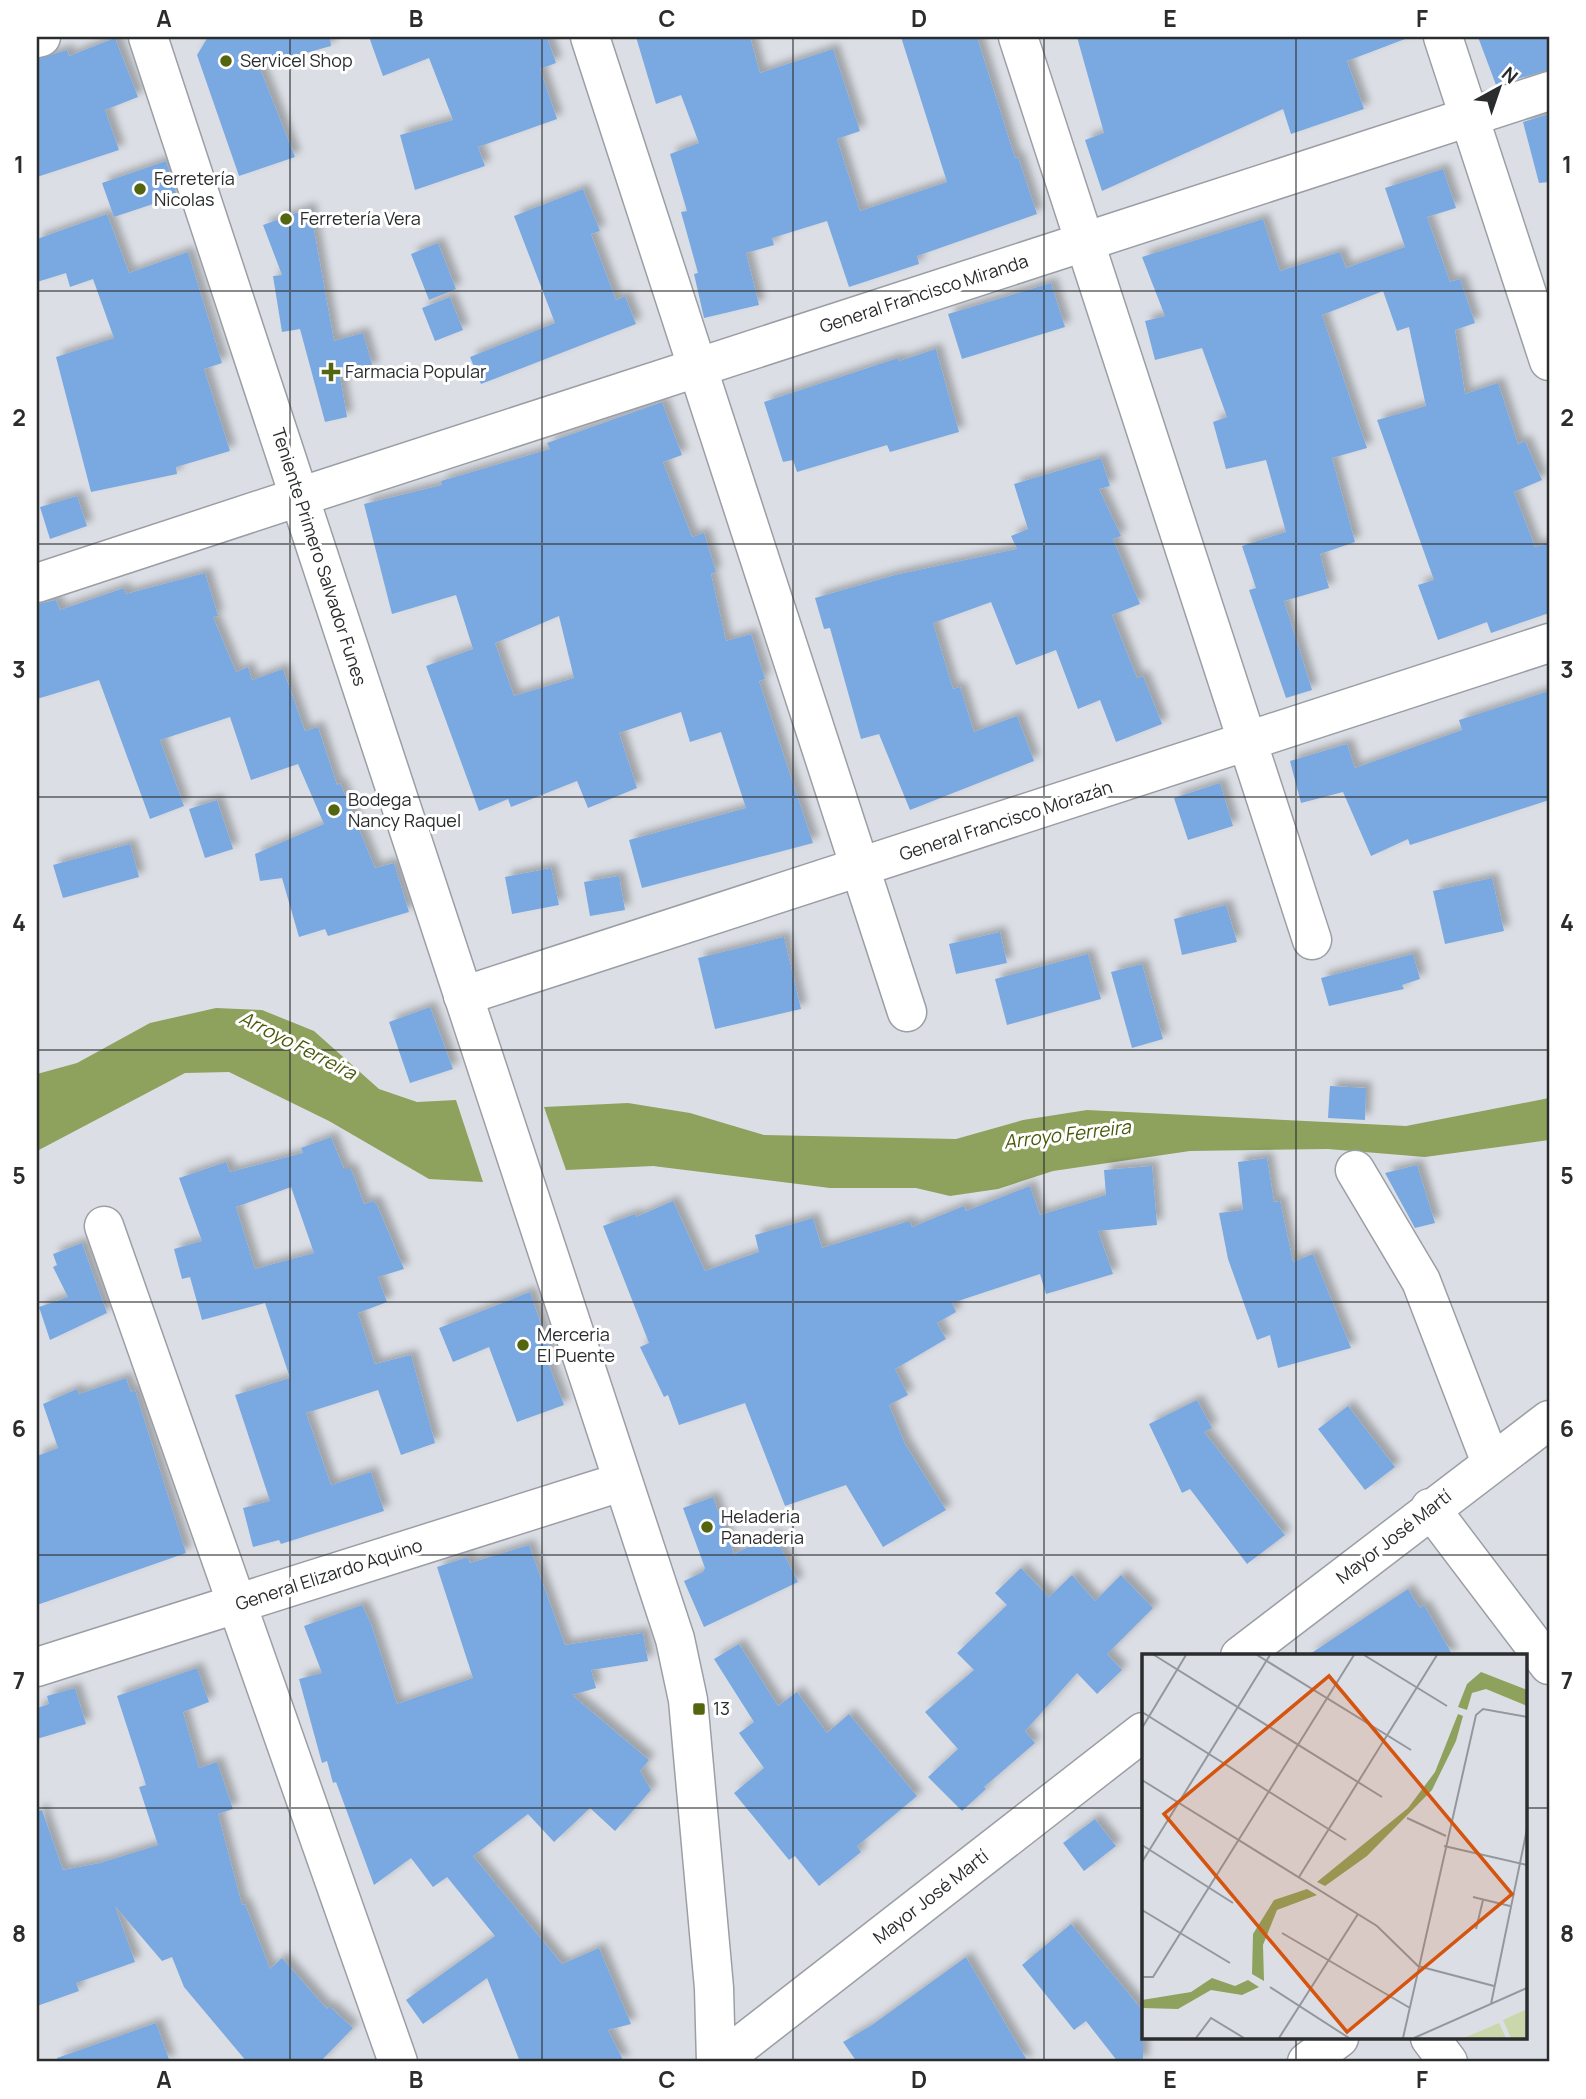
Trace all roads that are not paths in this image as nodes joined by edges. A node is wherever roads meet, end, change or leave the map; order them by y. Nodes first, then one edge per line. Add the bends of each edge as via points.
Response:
1 (148, 37) edge
2 (590, 37) edge
3 (1018, 37) edge
4 (1443, 37) edge
5 (1549, 91) edge
6 (1469, 117) junction
7 (1085, 242) junction
8 (1549, 361) edge
9 (698, 367) junction
10 (299, 497) junction
11 (37, 583) edge
12 (1549, 643) edge
13 (1248, 743) junction
14 (861, 868) junction
15 (1312, 940) dead end
16 (463, 996) junction
17 (908, 1012) dead end
18 (1355, 1170) dead end
19 (104, 1226) dead end
20 (1549, 1420) edge
21 (1491, 1463) junction
22 (621, 1482) junction
23 (1430, 1508) junction
24 (235, 1604) junction
25 (1243, 1654) edge
26 (1549, 1665) edge
27 (37, 1667) edge
28 (1142, 1733) edge
29 (1338, 2039) edge
30 (1431, 2039) edge
31 (398, 2062) edge
32 (718, 2062) edge
33 (1307, 2062) edge
34 (1448, 2062) edge

1 - 10 street, Teniente Primero Salvador Funes
2 - 9 street
3 - 7 street
4 - 6 street
5 - 6 street, General Francisco Miranda
6 - 7 street, General Francisco Miranda
6 - 8 street
7 - 9 street, General Francisco Miranda
7 - 13 street
9 - 10 street, General Francisco Miranda
9 - 14 street
10 - 11 street, General Francisco Miranda
10 - 16 street, Teniente Primero Salvador Funes
12 - 13 street, General Francisco Morazán
13 - 14 street, General Francisco Morazán
13 - 15 street
14 - 16 street, General Francisco Morazán
14 - 17 street
16 - 22 street, Teniente Primero Salvador Funes
18 - 21 street via 1421,1281
19 - 24 street
20 - 21 street, Mayor José Martí
21 - 23 street, Mayor José Martí
22 - 24 street, General Elizardo Aquino
22 - 32 street, Teniente Primero Salvador Funes via 675,1639 688,1700
23 - 25 street, Mayor José Martí
23 - 26 street
24 - 27 street, General Elizardo Aquino
24 - 31 street
28 - 32 street, Mayor José Martí
29 - 33 street
30 - 34 street

